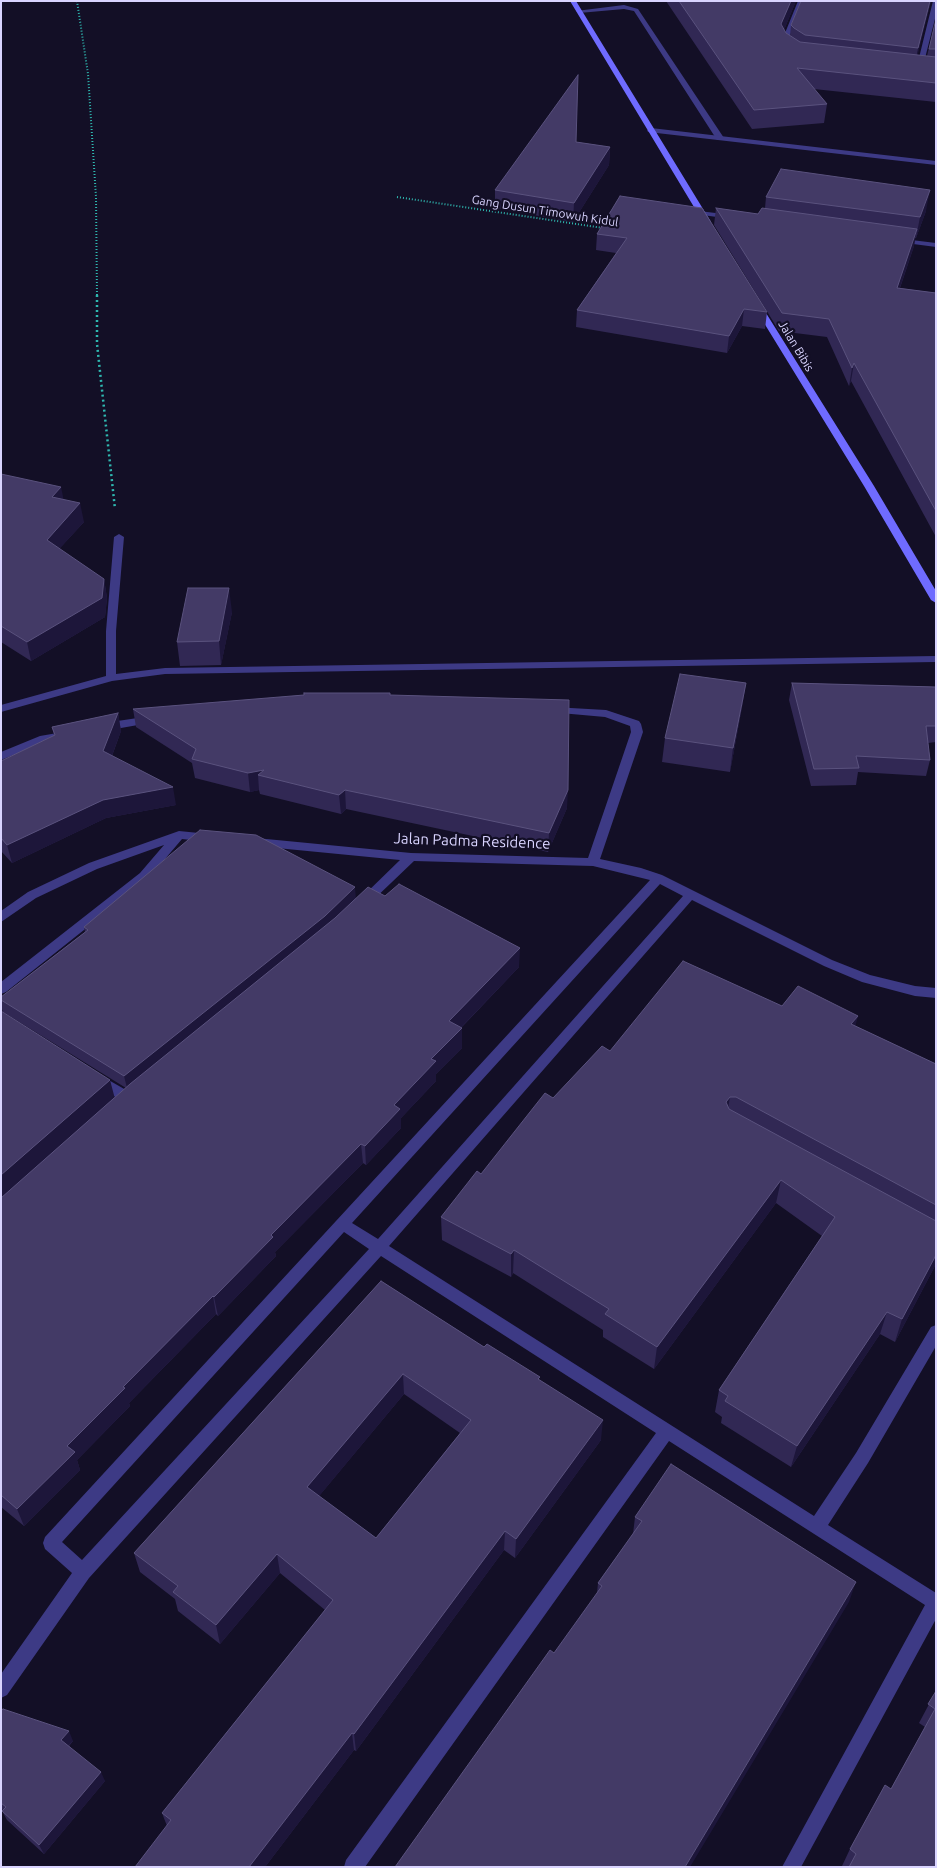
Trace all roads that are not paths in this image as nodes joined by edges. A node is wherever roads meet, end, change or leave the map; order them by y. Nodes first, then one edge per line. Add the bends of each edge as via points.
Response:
1 (573, 1) edge
2 (801, 1) edge
3 (936, 1) edge
4 (579, 11) junction
5 (792, 52) edge
6 (910, 69) edge
7 (919, 70) junction
8 (927, 71) edge
9 (651, 130) junction
10 (720, 138) junction
11 (936, 163) edge
12 (702, 213) junction
13 (741, 219) edge
14 (711, 230) edge
15 (887, 238) edge
16 (936, 245) edge
17 (751, 296) edge
18 (118, 537) road end
19 (936, 600) edge
20 (936, 659) edge
21 (111, 678) junction
22 (1, 709) edge
23 (541, 709) edge
24 (159, 720) edge
25 (92, 730) edge
26 (72, 734) edge
27 (1, 756) edge
28 (179, 835) junction
29 (218, 839) edge
30 (247, 841) edge
31 (411, 857) junction
32 (593, 862) junction
33 (658, 878) junction
34 (691, 894) junction
35 (353, 912) edge
36 (1, 918) edge
37 (1, 989) edge
38 (936, 993) edge
39 (87, 1072) edge
40 (128, 1098) edge
41 (344, 1224) junction
42 (380, 1247) junction
43 (936, 1332) edge
44 (666, 1432) junction
45 (816, 1528) junction
46 (83, 1572) junction
47 (935, 1603) edge
48 (1, 1689) edge
49 (353, 1867) edge
50 (791, 1867) edge

1 - 4 main road
2 - 5 street via 784,43
3 - 7 street
4 - 9 main road
4 - 10 street via 636,10
6 - 7 street
7 - 8 street
9 - 10 street
9 - 12 main road
10 - 11 street
12 - 13 street
12 - 14 main road
15 - 16 street
17 - 19 main road, Jalan Bibis
18 - 21 street
20 - 21 street via 165,671
21 - 22 street
23 - 32 street via 606,714 635,724 637,732
24 - 25 street
26 - 27 street via 44,740
28 - 29 street
28 - 36 street via 93,866 40,891
28 - 37 street via 144,876
30 - 31 street, Jalan Padma Residence
31 - 32 street, Jalan Padma Residence
31 - 35 street
32 - 33 street, Jalan Padma Residence
33 - 34 street, Jalan Padma Residence
33 - 41 street
34 - 38 street, Jalan Padma Residence via 859,976
34 - 42 street
39 - 40 street
41 - 42 street
41 - 46 street via 51,1543
42 - 44 street
42 - 46 street
43 - 45 street via 862,1458
44 - 45 street
44 - 49 street
45 - 47 street
46 - 48 street
47 - 50 street

